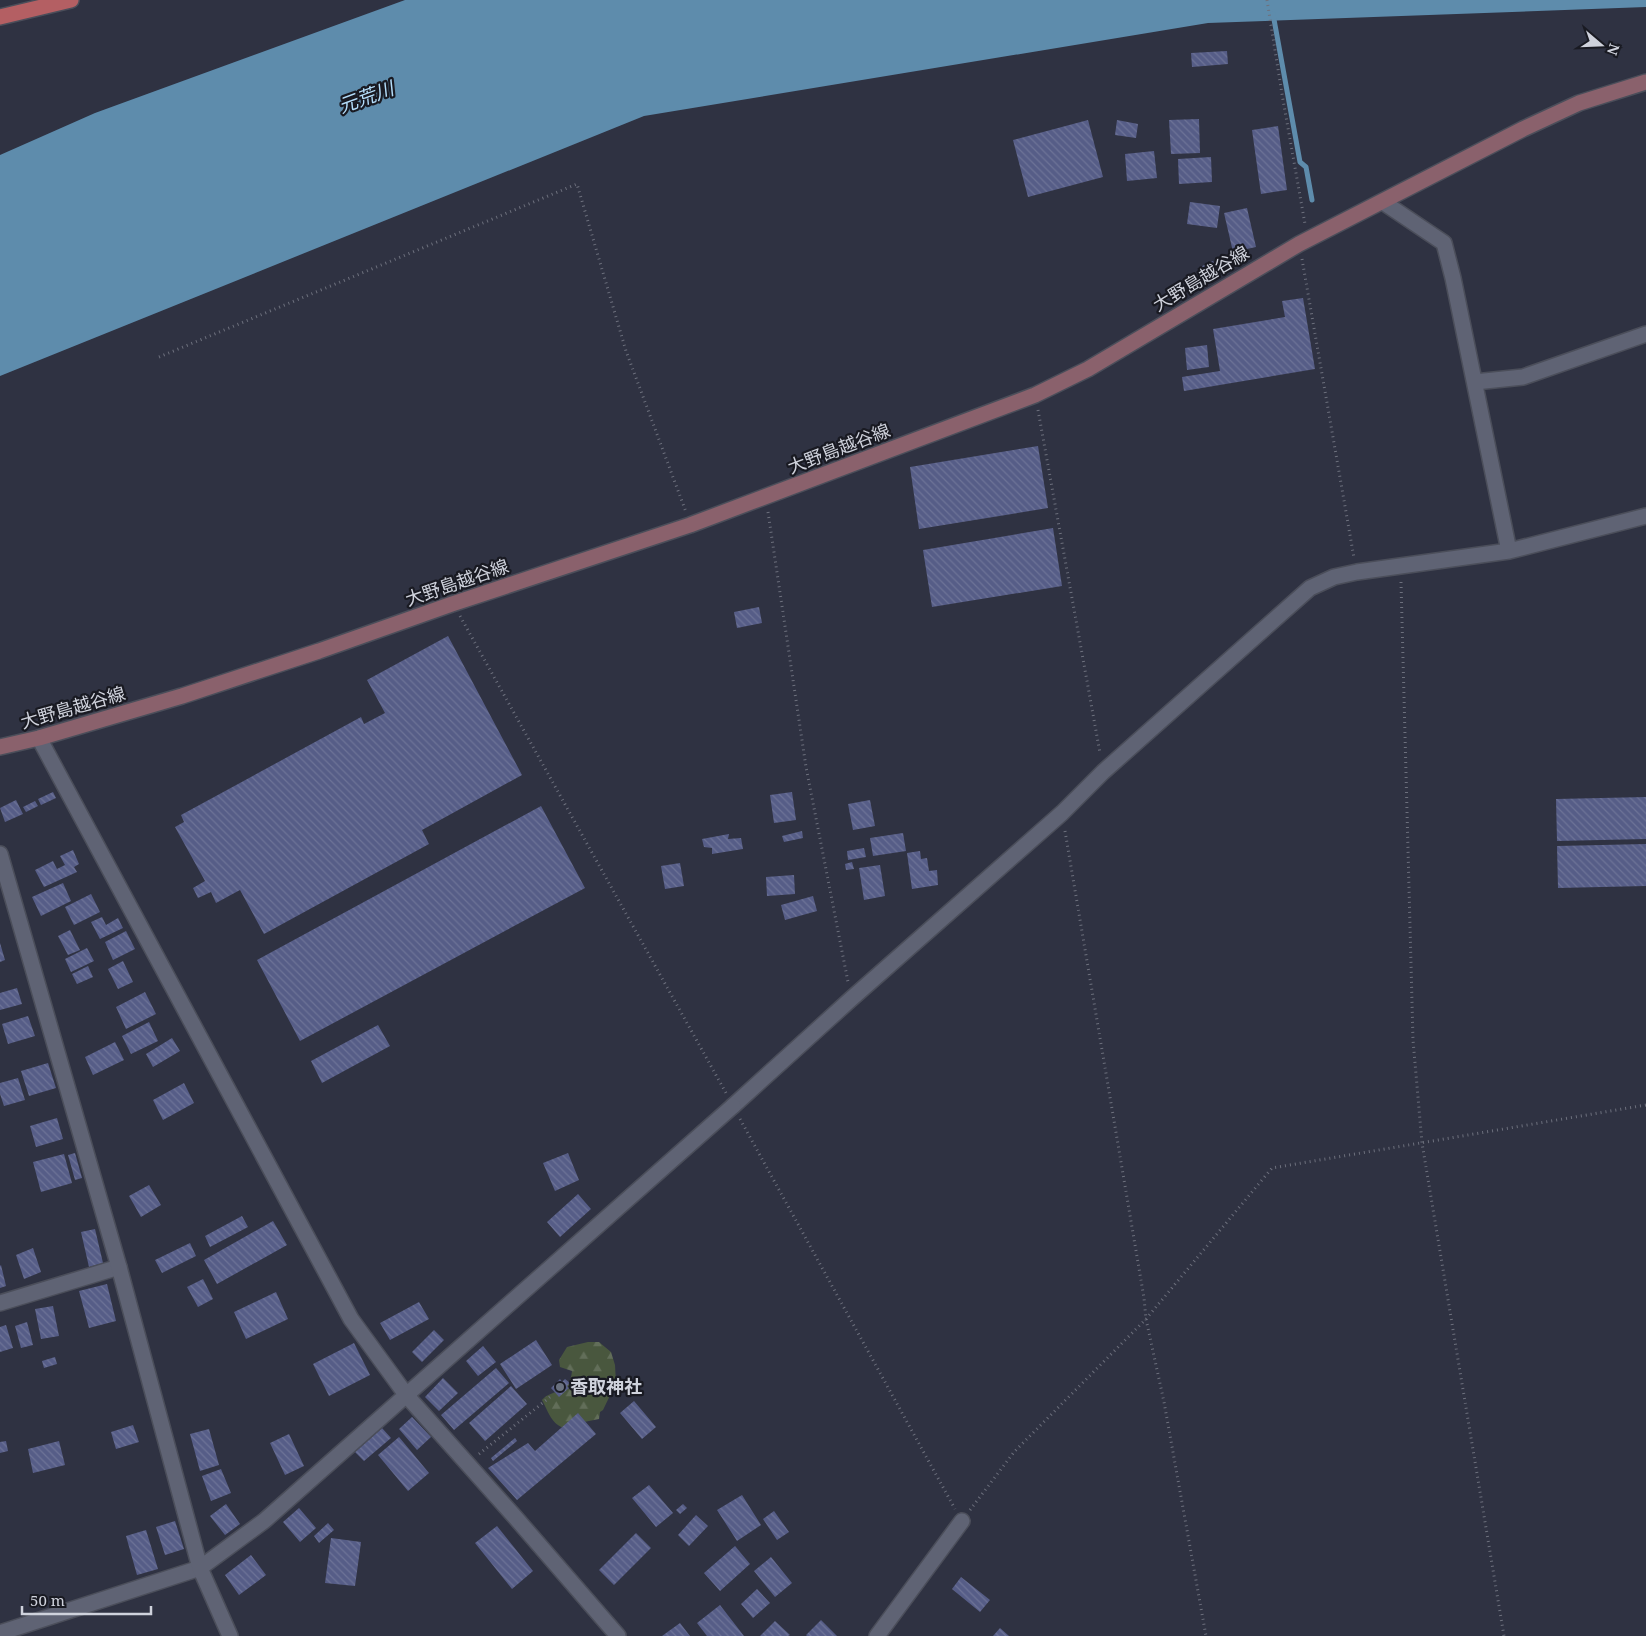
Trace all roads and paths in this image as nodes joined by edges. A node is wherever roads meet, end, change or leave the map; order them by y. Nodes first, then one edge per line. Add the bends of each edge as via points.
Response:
1 (71, 0) edge
2 (1267, 0) edge
3 (0, 17) edge
4 (1646, 82) edge
5 (1383, 202) junction
6 (1303, 242) junction
7 (1646, 334) edge
8 (159, 357) dead end
9 (1475, 382) junction
10 (1035, 395) junction
11 (766, 497) junction
12 (1646, 516) edge
13 (690, 524) junction
14 (1509, 551) junction
15 (1400, 566) junction
16 (1357, 572) junction
17 (452, 604) junction
18 (39, 738) junction
19 (0, 747) edge
20 (1103, 772) junction
21 (1062, 813) junction
22 (0, 854) edge
23 (851, 999) junction
24 (1646, 1105) edge
25 (733, 1106) junction
26 (1422, 1143) junction
27 (119, 1267) junction
28 (0, 1303) edge
29 (1146, 1319) junction
30 (407, 1396) junction
31 (550, 1397) dead end
32 (467, 1464) junction
33 (962, 1521) junction
34 (200, 1568) junction
35 (0, 1633) edge
36 (230, 1636) edge
37 (618, 1636) edge
38 (877, 1636) edge
39 (1206, 1636) edge
40 (1504, 1636) edge

1 - 3 main road
2 - 6 path
4 - 5 main road, 大野島越谷線 via 1579,103
5 - 6 main road, 大野島越谷線
5 - 9 street via 1444,243
6 - 10 main road, 大野島越谷線 via 1088,368
6 - 16 path
7 - 9 street via 1523,377
8 - 13 path via 577,184 626,351
9 - 14 street
10 - 11 main road, 大野島越谷線
10 - 20 path
11 - 13 main road, 大野島越谷線
11 - 23 path via 806,767
12 - 14 street
13 - 17 main road, 大野島越谷線
14 - 15 street
15 - 16 street
15 - 26 path via 1413,1040
16 - 20 street via 1334,577 1310,588
17 - 18 main road, 大野島越谷線 via 182,696
17 - 25 path
18 - 19 main road, 大野島越谷線
18 - 30 street via 351,1319
20 - 21 street
21 - 23 street
21 - 29 path
22 - 27 street
23 - 25 street
24 - 26 path
25 - 30 street
25 - 33 path
26 - 29 path via 1272,1168
26 - 40 path
27 - 28 street
27 - 34 street
29 - 33 path via 1014,1452
29 - 39 path
30 - 32 street
30 - 34 street via 264,1522
31 - 32 path
32 - 37 street
33 - 38 street
34 - 35 street
34 - 36 street

